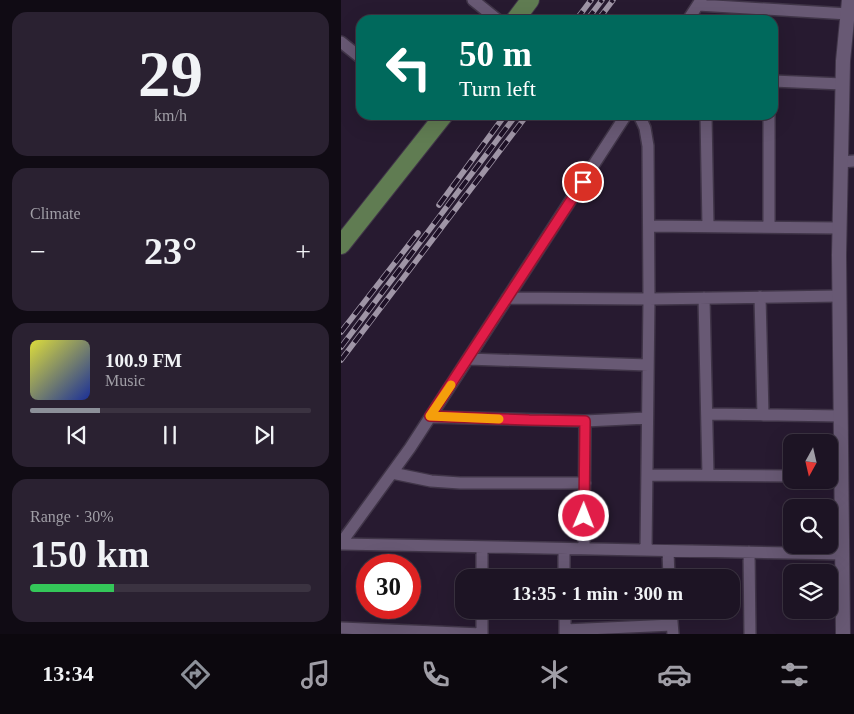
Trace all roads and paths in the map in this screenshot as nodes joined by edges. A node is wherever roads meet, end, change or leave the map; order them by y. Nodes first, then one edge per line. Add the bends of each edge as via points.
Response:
1 (473, 0) edge
2 (529, 0) edge
3 (699, 2) edge
4 (850, 6) edge
5 (492, 15) edge
6 (518, 15) edge
7 (691, 15) edge
8 (341, 42) edge
9 (356, 54) edge
10 (778, 81) edge
11 (842, 84) junction
12 (436, 120) edge
13 (623, 120) edge
14 (641, 120) edge
15 (706, 120) edge
16 (769, 120) edge
17 (847, 162) edge
18 (649, 226) junction
19 (708, 226) junction
20 (769, 227) junction
21 (839, 228) junction
22 (341, 245) edge
23 (839, 296) junction
24 (760, 297) junction
25 (507, 298) junction
26 (704, 298) junction
27 (649, 299) junction
28 (468, 359) junction
29 (648, 366) junction
30 (707, 414) junction
31 (763, 414) junction
32 (430, 416) junction
33 (841, 416) junction
34 (647, 418) junction
35 (585, 421) junction
36 (839, 436) edge
37 (391, 473) junction
38 (647, 475) junction
39 (708, 476) junction
40 (783, 476) edge
41 (585, 483) junction
42 (836, 489) edge
43 (341, 543) edge
44 (482, 547) junction
45 (564, 549) junction
46 (584, 549) junction
47 (646, 550) junction
48 (668, 551) junction
49 (749, 552) junction
50 (842, 554) junction
51 (482, 569) edge
52 (565, 569) edge
53 (669, 569) edge
54 (482, 619) edge
55 (565, 619) edge
56 (341, 628) edge
57 (673, 630) edge
58 (565, 632) edge
59 (482, 634) edge
60 (751, 634) edge
61 (843, 634) edge

1 - 5 street
2 - 6 main road
3 - 4 street
3 - 7 street
4 - 11 street
8 - 9 street
10 - 11 street
11 - 17 street
12 - 22 main road
13 - 25 street
14 - 18 street via 649,146
15 - 19 street
16 - 20 street
17 - 21 street
18 - 19 street
18 - 27 street
19 - 20 street
20 - 21 street
21 - 23 street
23 - 24 street
23 - 33 street
24 - 26 street
24 - 31 street
25 - 27 street
25 - 28 street
26 - 27 street
26 - 30 street
27 - 29 street
28 - 29 street
28 - 32 street
29 - 34 street
30 - 31 street
30 - 39 street
31 - 33 street
32 - 35 street
32 - 37 street
33 - 36 street
34 - 35 street
34 - 38 street
35 - 41 street
37 - 41 street via 460,483
37 - 43 street
38 - 39 street
38 - 47 street
39 - 40 street
41 - 46 street
42 - 50 street
43 - 44 street
44 - 45 street
44 - 51 street
45 - 46 street
45 - 52 street
46 - 47 street
47 - 48 street
48 - 49 street
48 - 53 street
49 - 50 street
49 - 60 street
50 - 61 street
54 - 59 street
55 - 58 street
56 - 59 street
57 - 58 street

